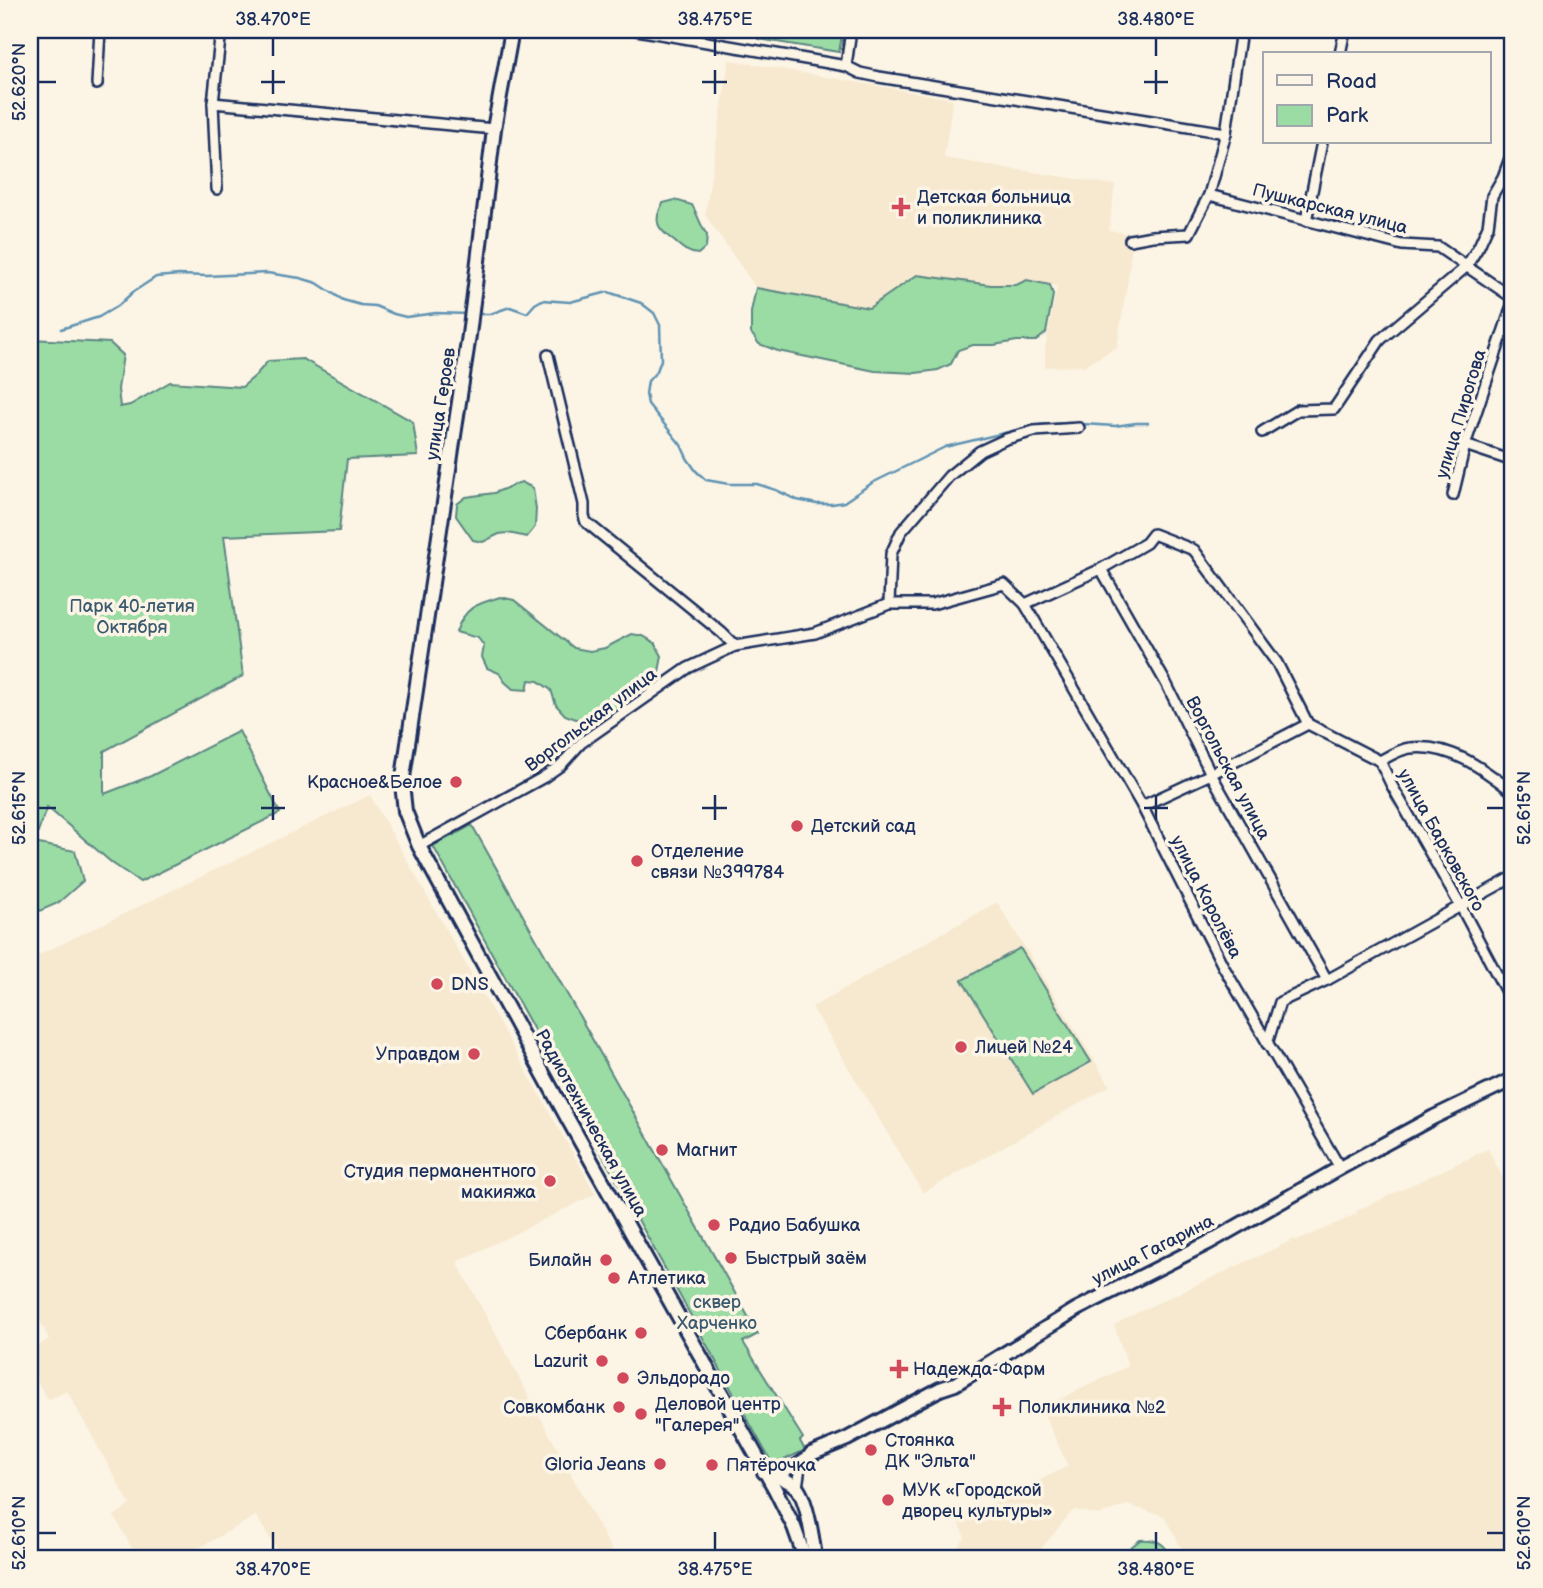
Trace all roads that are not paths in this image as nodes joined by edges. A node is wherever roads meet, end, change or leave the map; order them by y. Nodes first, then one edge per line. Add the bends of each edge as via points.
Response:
1 (100, 30) edge
2 (221, 30) edge
3 (512, 30) edge
4 (637, 30) edge
5 (851, 30) edge
6 (1241, 30) edge
7 (1345, 30) edge
8 (1340, 52) edge
9 (846, 66) junction
10 (97, 84) dead end
11 (213, 103) junction
12 (494, 129) junction
13 (1226, 133) junction
14 (1513, 141) edge
15 (1322, 144) edge
16 (217, 189) dead end
17 (1209, 195) junction
18 (1306, 221) junction
19 (1130, 240) dead end
20 (1466, 267) junction
21 (1513, 300) edge
22 (548, 355) dead end
23 (1079, 428) dead end
24 (1262, 432) dead end
25 (1465, 445) junction
26 (1513, 461) edge
27 (1454, 495) dead end
28 (1101, 569) junction
29 (889, 604) junction
30 (1026, 604) junction
31 (735, 646) junction
32 (1308, 724) junction
33 (1380, 761) junction
34 (1211, 774) junction
35 (402, 784) joint
36 (1513, 792) edge
37 (1142, 806) junction
38 (419, 846) junction
39 (1513, 877) edge
40 (1461, 907) junction
41 (1327, 981) junction
42 (1513, 1006) edge
43 (1267, 1044) junction
44 (1513, 1079) edge
45 (1340, 1168) junction
46 (811, 1454) junction
47 (765, 1472) junction
48 (779, 1476) junction
49 (797, 1487) junction
50 (775, 1489) junction
51 (788, 1515) junction
52 (805, 1558) edge
53 (815, 1558) edge

1 - 10 street
2 - 11 street
3 - 12 street, улица Героев
4 - 9 street
5 - 9 street
6 - 13 street
7 - 8 street
9 - 13 street via 879,77
11 - 12 street
11 - 16 street
12 - 35 street, улица Героев via 470,335
13 - 17 street
14 - 20 street via 1492,196 1488,226
15 - 18 street
17 - 18 street, Пушкарская улица
17 - 19 street via 1189,234
18 - 20 street, Пушкарская улица via 1402,246 1438,247
20 - 21 street, Пушкарская улица
20 - 24 street via 1380,340 1334,409 1298,410
21 - 25 street, улица Пирогова
22 - 31 street via 586,522
23 - 29 street via 1034,431 1006,439 980,451 949,476 901,532 891,554
25 - 26 street
25 - 27 street, улица Пирогова
28 - 30 street
28 - 32 street via 1146,543 1153,534 1194,550 1276,663
28 - 34 street, Воргольская улица
29 - 30 street, Воргольская улица via 932,604 1004,584
29 - 31 street, Воргольская улица via 815,633
30 - 37 street, улица Королёва
31 - 38 street, Воргольская улица via 688,668 581,743 544,777
32 - 33 street, улица Барковского
32 - 34 street
33 - 36 street via 1409,748 1441,749 1480,767
33 - 40 street, улица Барковского
34 - 37 street
34 - 41 street, Воргольская улица
35 - 38 street, Радиотехническая улица via 405,811
37 - 43 street, улица Королёва
38 - 47 street, Радиотехническая улица
39 - 40 street
40 - 41 street
40 - 42 street, улица Барковского
41 - 43 street via 1280,1002
43 - 45 street, улица Королёва
44 - 45 street, улица Гагарина
45 - 46 street, улица Гагарина via 1208,1243 1077,1309 955,1384
46 - 48 street, улица Гагарина
46 - 49 street via 800,1467
47 - 48 street
47 - 50 street, Радиотехническая улица
48 - 49 street
48 - 50 street
49 - 51 street via 802,1513 797,1519
49 - 53 street
50 - 51 street, Радиотехническая улица
51 - 52 street, Радиотехническая улица

